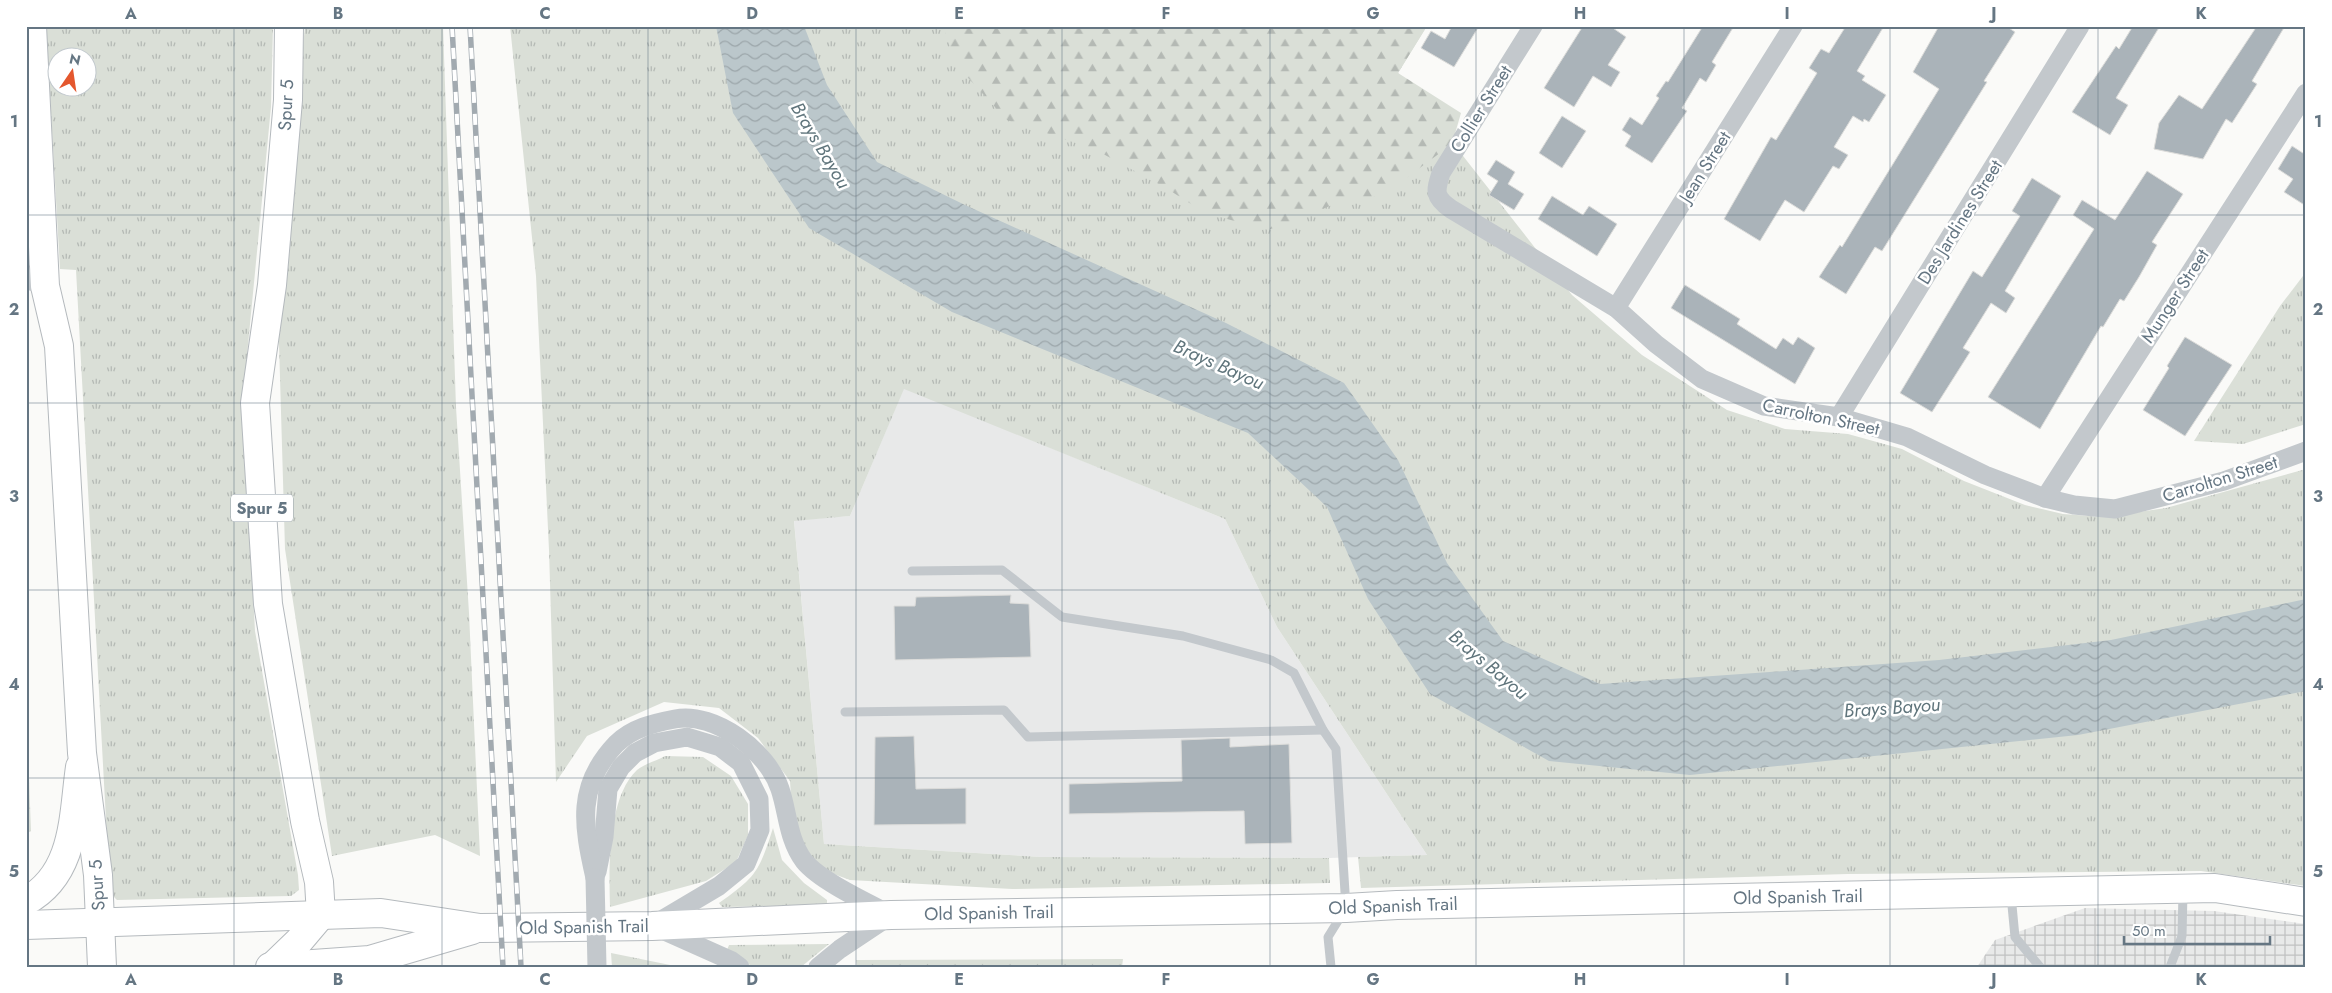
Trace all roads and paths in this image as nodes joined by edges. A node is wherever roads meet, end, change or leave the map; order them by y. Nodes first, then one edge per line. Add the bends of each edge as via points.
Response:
1 (32, 26) edge
2 (289, 26) edge
3 (1533, 26) edge
4 (1793, 26) edge
5 (2080, 26) edge
6 (2306, 93) edge
7 (1437, 194) joint
8 (35, 256) edge
9 (36, 283) edge
10 (1616, 308) junction
11 (1839, 417) junction
12 (2306, 451) edge
13 (2045, 498) junction
14 (912, 571) dead end
15 (845, 712) dead end
16 (1323, 730) junction
17 (82, 753) junction
18 (595, 878) junction
19 (2183, 889) junction
20 (2011, 892) junction
21 (26, 901) edge
22 (2306, 902) edge
23 (1346, 908) junction
24 (321, 915) junction
25 (891, 915) junction
26 (100, 922) junction
27 (26, 925) edge
28 (652, 926) junction
29 (480, 928) junction
30 (102, 967) edge
31 (271, 967) edge
32 (597, 967) edge
33 (740, 967) edge
34 (818, 967) edge
35 (1331, 967) edge
36 (2040, 967) edge
37 (2170, 967) edge

1 - 8 main road, Spur 5 / Spur 5
2 - 24 main road, Spur 5 / Spur 5 via 288,100 272,285 255,403 268,604 305,821 319,882
3 - 7 street, Collier Street via 1441,173
4 - 10 street, Jean Street
5 - 11 street, Des Jardines Street
6 - 13 street, Munger Street
7 - 10 street, Carrolton Street via 1440,201 1451,209
8 - 9 main road, Spur 5 / Spur 5
9 - 17 main road, Spur 5 / Spur 5 via 59,346
10 - 11 street, Carrolton Street via 1702,379 1764,406
11 - 13 street, Carrolton Street via 1906,437 1985,475
12 - 13 street, Carrolton Street via 2224,481 2115,509
14 - 16 lane via 1002,570 1062,617 1183,636 1271,660 1294,673
15 - 16 lane via 1004,710 1028,737
16 - 23 lane via 1336,749
17 - 21 main road via 72,839 65,857 48,882
17 - 26 main road, Spur 5 / Spur 5 via 98,875
18 - 25 street via 585,833 589,783 604,757 621,739 647,725 688,716 728,730 755,748 780,788 791,835 804,861 837,886
18 - 28 street via 604,837 608,789 621,767 635,754 654,743 687,737 720,747 741,763 759,799 760,830 746,864 719,886
18 - 32 street, bridge
19 - 20 main road, Old Spanish Trail
19 - 22 main road, Old Spanish Trail via 2215,888
19 - 37 lane via 2182,936
20 - 23 main road, Old Spanish Trail
20 - 36 lane via 2015,937
23 - 25 main road, Old Spanish Trail
23 - 35 lane via 1328,937
24 - 26 main road, Old Spanish Trail
24 - 29 main road, Old Spanish Trail via 381,913
24 - 31 main road
25 - 28 main road, Old Spanish Trail
25 - 34 street
26 - 27 main road, Old Spanish Trail
26 - 30 main road, Spur 5 / Spur 5
28 - 29 main road, Old Spanish Trail
28 - 33 street
29 - 31 main road, Old Spanish Trail via 370,960

